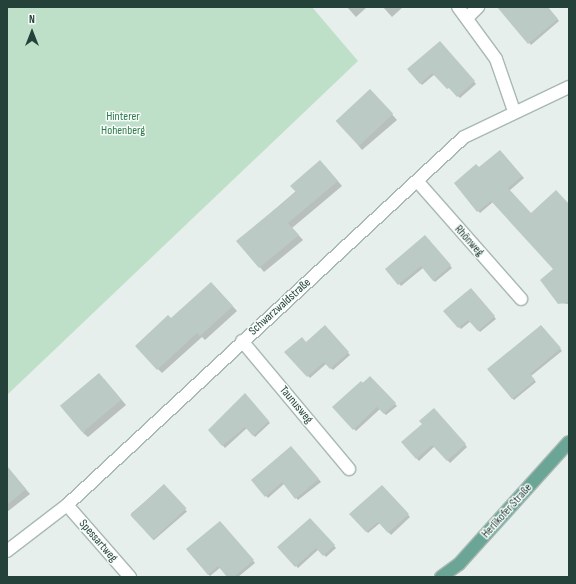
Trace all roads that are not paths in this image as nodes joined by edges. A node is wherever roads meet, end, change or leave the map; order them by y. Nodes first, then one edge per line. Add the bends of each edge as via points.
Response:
1 (458, 7) edge
2 (478, 7) edge
3 (467, 18) junction
4 (569, 87) edge
5 (514, 111) junction
6 (418, 182) junction
7 (521, 299) dead end
8 (242, 341) junction
9 (569, 442) edge
10 (349, 469) dead end
11 (67, 505) junction
12 (7, 551) edge
13 (130, 577) edge
14 (441, 577) edge

1 - 3 street
2 - 3 street
3 - 5 street via 496,59
4 - 5 street, Schwarzwaldstraße
5 - 6 street, Schwarzwaldstraße via 464,137
6 - 7 street, Rhönweg
6 - 8 street, Schwarzwaldstraße
8 - 10 street, Taunusweg
8 - 11 street, Schwarzwaldstraße
9 - 14 main road, Herlikofer Straße via 459,564
11 - 12 street, Schwarzwaldstraße
11 - 13 street, Spessartweg

